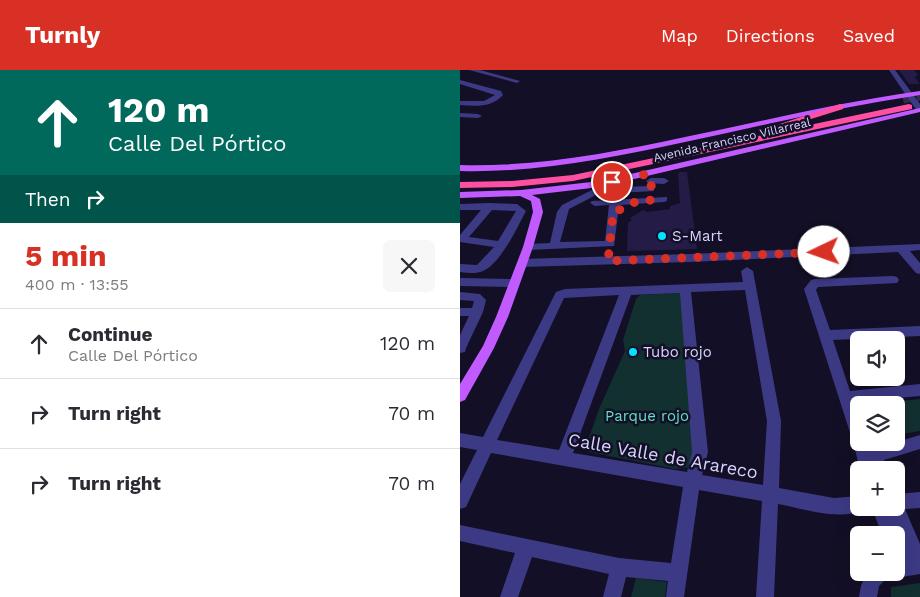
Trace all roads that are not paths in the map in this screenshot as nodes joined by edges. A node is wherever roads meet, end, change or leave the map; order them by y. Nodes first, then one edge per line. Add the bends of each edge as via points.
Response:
1 (474, 70) edge
2 (892, 70) edge
3 (460, 82) edge
4 (486, 90) junction
5 (920, 93) edge
6 (907, 100) junction
7 (461, 103) edge
8 (840, 107) junction
9 (920, 110) edge
10 (900, 114) junction
11 (460, 115) edge
12 (478, 116) dead end
13 (920, 118) edge
14 (862, 122) junction
15 (776, 131) junction
16 (663, 161) junction
17 (460, 168) edge
18 (460, 177) edge
19 (624, 179) junction
20 (650, 181) junction
21 (664, 181) dead end
22 (460, 185) edge
23 (565, 189) junction
24 (521, 193) junction
25 (460, 194) edge
26 (476, 194) joint
27 (664, 199) dead end
28 (652, 200) junction
29 (637, 201) junction
30 (614, 202) junction
31 (595, 203) dead end
32 (544, 204) junction
33 (490, 206) junction
34 (460, 207) edge
35 (613, 213) junction
36 (461, 240) edge
37 (610, 244) junction
38 (500, 245) junction
39 (554, 246) junction
40 (920, 247) edge
41 (528, 248) junction
42 (901, 248) junction
43 (608, 261) junction
44 (522, 263) junction
45 (460, 268) edge
46 (920, 270) edge
47 (894, 280) dead end
48 (460, 282) edge
49 (514, 283) junction
50 (685, 288) junction
51 (627, 290) junction
52 (460, 296) edge
53 (460, 312) edge
54 (477, 312) junction
55 (464, 331) edge
56 (920, 331) edge
57 (826, 335) junction
58 (460, 348) edge
59 (920, 390) edge
60 (461, 393) edge
61 (845, 397) junction
62 (460, 440) edge
63 (920, 442) edge
64 (486, 444) junction
65 (866, 454) edge
66 (563, 459) junction
67 (692, 482) junction
68 (771, 494) junction
69 (920, 500) edge
70 (460, 501) edge
71 (905, 501) edge
72 (850, 505) edge
73 (898, 516) edge
74 (460, 532) edge
75 (526, 548) junction
76 (619, 567) junction
77 (910, 567) edge
78 (679, 573) junction
79 (871, 581) edge
80 (509, 597) edge
81 (612, 597) edge
82 (675, 597) edge
83 (764, 597) edge
84 (868, 597) edge

1 - 4 street via 512,79
2 - 6 street
3 - 4 street
4 - 7 street
4 - 7 street via 498,94 491,102
5 - 6 main road, Avenida Francisco Villarreal
6 - 8 main road, Avenida Francisco Villarreal
6 - 9 street
6 - 15 highway, Avenida Francisco Villarreal
8 - 15 highway
8 - 17 main road, Avenida Francisco Villarreal via 563,165
9 - 10 main road, Avenida Francisco Villarreal
10 - 13 main road
10 - 14 main road, Avenida Francisco Villarreal
11 - 12 street
14 - 15 highway
14 - 20 main road, Avenida Francisco Villarreal
15 - 16 highway, Avenida Francisco Villarreal
15 - 18 highway, Avenida Francisco Villarreal via 575,170
16 - 19 highway
16 - 22 highway, Avenida Francisco Villarreal via 543,182
19 - 20 main road, Avenida Francisco Villarreal
19 - 23 main road, Avenida Francisco Villarreal
20 - 21 street
20 - 28 street
20 - 39 street via 596,191 565,207
23 - 24 main road, Avenida Francisco Villarreal
23 - 32 main road
24 - 26 main road, Avenida Francisco Villarreal
24 - 32 main road
25 - 26 highway
27 - 28 street
28 - 29 street
29 - 30 street
29 - 35 street
30 - 31 street
30 - 35 street
32 - 41 main road
33 - 34 street
33 - 36 street
33 - 38 street via 521,209
35 - 37 street
36 - 38 street
37 - 39 street
37 - 43 street
38 - 45 street via 484,266
39 - 41 street
40 - 42 street
41 - 44 main road
42 - 43 street
42 - 46 street
43 - 44 street
44 - 49 main road
47 - 57 street via 812,284 810,289
48 - 49 street
49 - 60 main road via 491,341
50 - 51 street
50 - 67 street via 700,452
50 - 68 street via 749,278 774,421
51 - 64 street via 558,296
51 - 66 street
52 - 54 street via 480,300
53 - 54 street
54 - 55 street
55 - 58 street
56 - 57 street
57 - 61 street
59 - 61 street
61 - 65 street
62 - 64 street, Calle Valle de Arareco
63 - 65 street
64 - 66 street, Calle Valle de Arareco
64 - 70 street
66 - 67 street, Calle Valle de Arareco
67 - 68 street, Calle Valle de Arareco
67 - 78 street
68 - 72 street, Calle Valle de Arareco via 834,506
68 - 83 street
69 - 71 street
73 - 77 street
74 - 75 street
75 - 76 street
75 - 80 street
76 - 78 street
76 - 81 street
78 - 82 street
79 - 84 street

